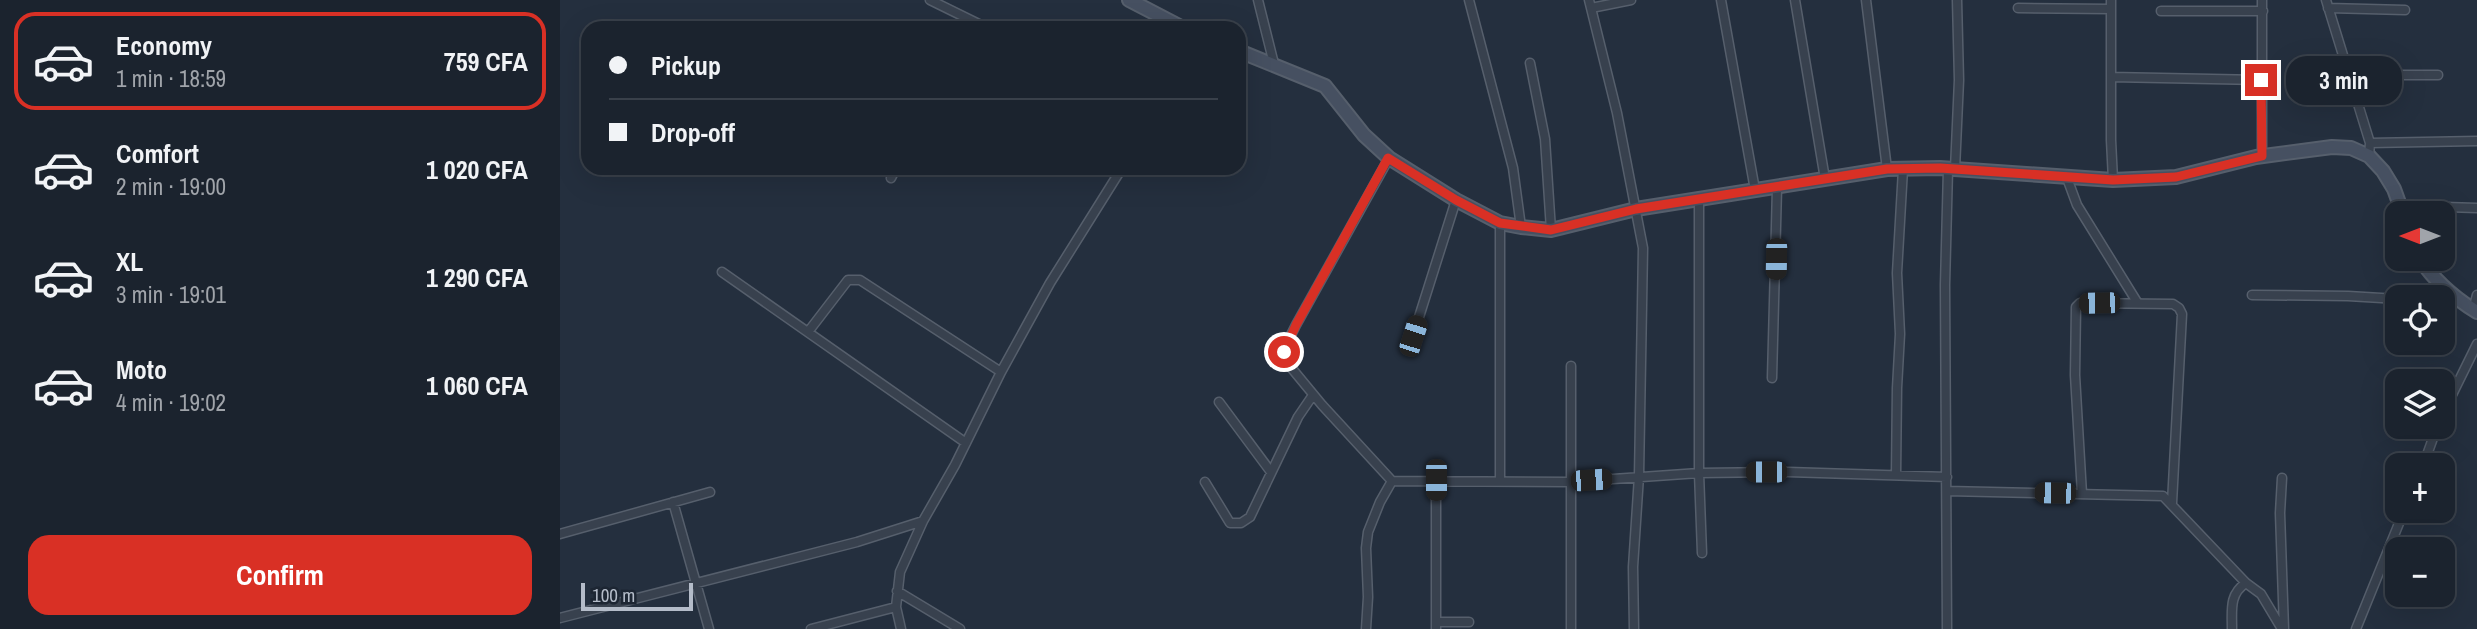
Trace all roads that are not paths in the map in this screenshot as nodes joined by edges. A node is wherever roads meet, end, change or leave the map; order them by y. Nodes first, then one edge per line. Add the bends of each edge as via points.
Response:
1 (930, 0) edge
2 (1129, 0) edge
3 (1258, 0) edge
4 (1469, 0) edge
5 (1631, 0) edge
6 (1721, 0) edge
7 (1795, 0) edge
8 (1866, 0) edge
9 (1958, 0) edge
10 (2262, 0) edge
11 (1590, 4) edge
12 (2111, 4) edge
13 (2327, 4) edge
14 (2018, 8) dead end
15 (2405, 10) dead end
16 (2161, 11) dead end
17 (2263, 11) junction
18 (965, 17) junction
19 (963, 21) edge
20 (973, 21) edge
21 (1170, 21) edge
22 (1246, 54) edge
23 (1530, 63) dead end
24 (1274, 64) junction
25 (2350, 75) junction
26 (2438, 75) dead end
27 (2111, 77) junction
28 (2261, 80) junction
29 (2477, 141) edge
30 (2369, 150) junction
31 (2262, 156) junction
32 (1388, 158) junction
33 (1887, 169) junction
34 (1903, 169) junction
35 (1951, 169) junction
36 (892, 175) edge
37 (1118, 175) edge
38 (891, 178) dead end
39 (2067, 178) junction
40 (1825, 179) junction
41 (2113, 180) junction
42 (1777, 188) junction
43 (1755, 190) junction
44 (1699, 199) junction
45 (1456, 200) junction
46 (2398, 201) edge
47 (2455, 207) edge
48 (2477, 208) edge
49 (1636, 209) junction
50 (1500, 223) junction
51 (1521, 226) junction
52 (1551, 230) junction
53 (722, 272) dead end
54 (2252, 295) dead end
55 (2477, 295) edge
56 (2385, 298) edge
57 (2455, 300) edge
58 (2137, 302) junction
59 (2475, 311) edge
60 (808, 332) junction
61 (1413, 336) dead end
62 (2477, 344) edge
63 (1571, 366) dead end
64 (1001, 372) junction
65 (1772, 378) dead end
66 (2455, 389) edge
67 (1313, 395) junction
68 (1219, 402) dead end
69 (966, 443) junction
70 (1271, 472) junction
71 (1699, 473) junction
72 (1896, 475) junction
73 (1639, 476) junction
74 (1947, 477) junction
75 (2282, 478) dead end
76 (1436, 480) junction
77 (1392, 481) junction
78 (1500, 481) junction
79 (1205, 482) dead end
80 (1570, 482) junction
81 (1947, 491) junction
82 (709, 492) dead end
83 (2082, 494) junction
84 (673, 502) junction
85 (2172, 503) junction
86 (923, 521) junction
87 (2399, 523) edge
88 (560, 534) edge
89 (1702, 553) dead end
90 (696, 583) junction
91 (2246, 583) junction
92 (897, 591) junction
93 (896, 607) junction
94 (560, 618) edge
95 (1469, 622) dead end
96 (1436, 626) edge
97 (709, 629) edge
98 (811, 629) edge
99 (901, 629) edge
100 (960, 629) edge
101 (1366, 629) edge
102 (1570, 629) edge
103 (1634, 629) edge
104 (1947, 629) edge
105 (2232, 629) edge
106 (2283, 629) edge
107 (2356, 629) edge

1 - 18 street
2 - 21 main road
3 - 24 street
4 - 51 street via 1513,168
5 - 11 street
6 - 43 street
7 - 40 street
8 - 33 street
9 - 35 street via 1959,80
10 - 17 street
11 - 49 street
12 - 14 street
12 - 27 street
13 - 15 street
13 - 25 street
16 - 17 street
17 - 28 street
18 - 19 street
18 - 20 street
22 - 24 main road
23 - 52 street via 1545,139
24 - 32 main road via 1325,86
25 - 26 street
25 - 30 street
27 - 28 street
27 - 41 street
28 - 31 street
29 - 30 street
30 - 31 main road via 2332,148
30 - 46 main road
31 - 41 main road via 2176,177
32 - 45 main road
32 - 67 street via 1287,343 1284,359
33 - 34 main road
33 - 40 main road
34 - 35 main road
34 - 72 street via 1897,273
35 - 39 main road
35 - 74 street via 1945,260
36 - 38 street
37 - 64 street
39 - 41 main road
39 - 58 street via 2082,213
40 - 42 main road
42 - 43 main road
42 - 65 street
43 - 44 main road
44 - 49 main road
44 - 71 street
45 - 50 main road
45 - 61 street
47 - 48 street
49 - 52 main road
49 - 73 street via 1643,247
50 - 51 main road
50 - 78 street
51 - 52 main road
53 - 60 street
54 - 56 street
55 - 59 street
57 - 59 main road
58 - 83 street via 2080,303 2076,307
58 - 85 street via 2173,304 2182,314
60 - 64 street via 848,280 860,280
60 - 69 street
62 - 66 street
63 - 80 street
64 - 69 street
67 - 70 street
67 - 77 street
68 - 70 street
69 - 86 street
70 - 79 street via 1251,517 1235,524 1225,518
71 - 72 street
71 - 73 street
71 - 89 street
72 - 74 street
73 - 80 street
73 - 103 street
74 - 81 street
75 - 106 street
76 - 77 street
76 - 78 street
76 - 96 street
77 - 101 street via 1368,532
78 - 80 street
80 - 102 street
81 - 83 street
81 - 104 street
82 - 84 street
83 - 85 street via 2154,494
84 - 88 street
84 - 90 street
85 - 91 street
86 - 90 street
86 - 92 street via 900,572
87 - 107 street
90 - 94 street
90 - 97 street
91 - 105 street via 2236,589 2233,598
91 - 106 street via 2261,594
92 - 93 street
92 - 100 street
93 - 98 street
93 - 99 street
95 - 96 street

